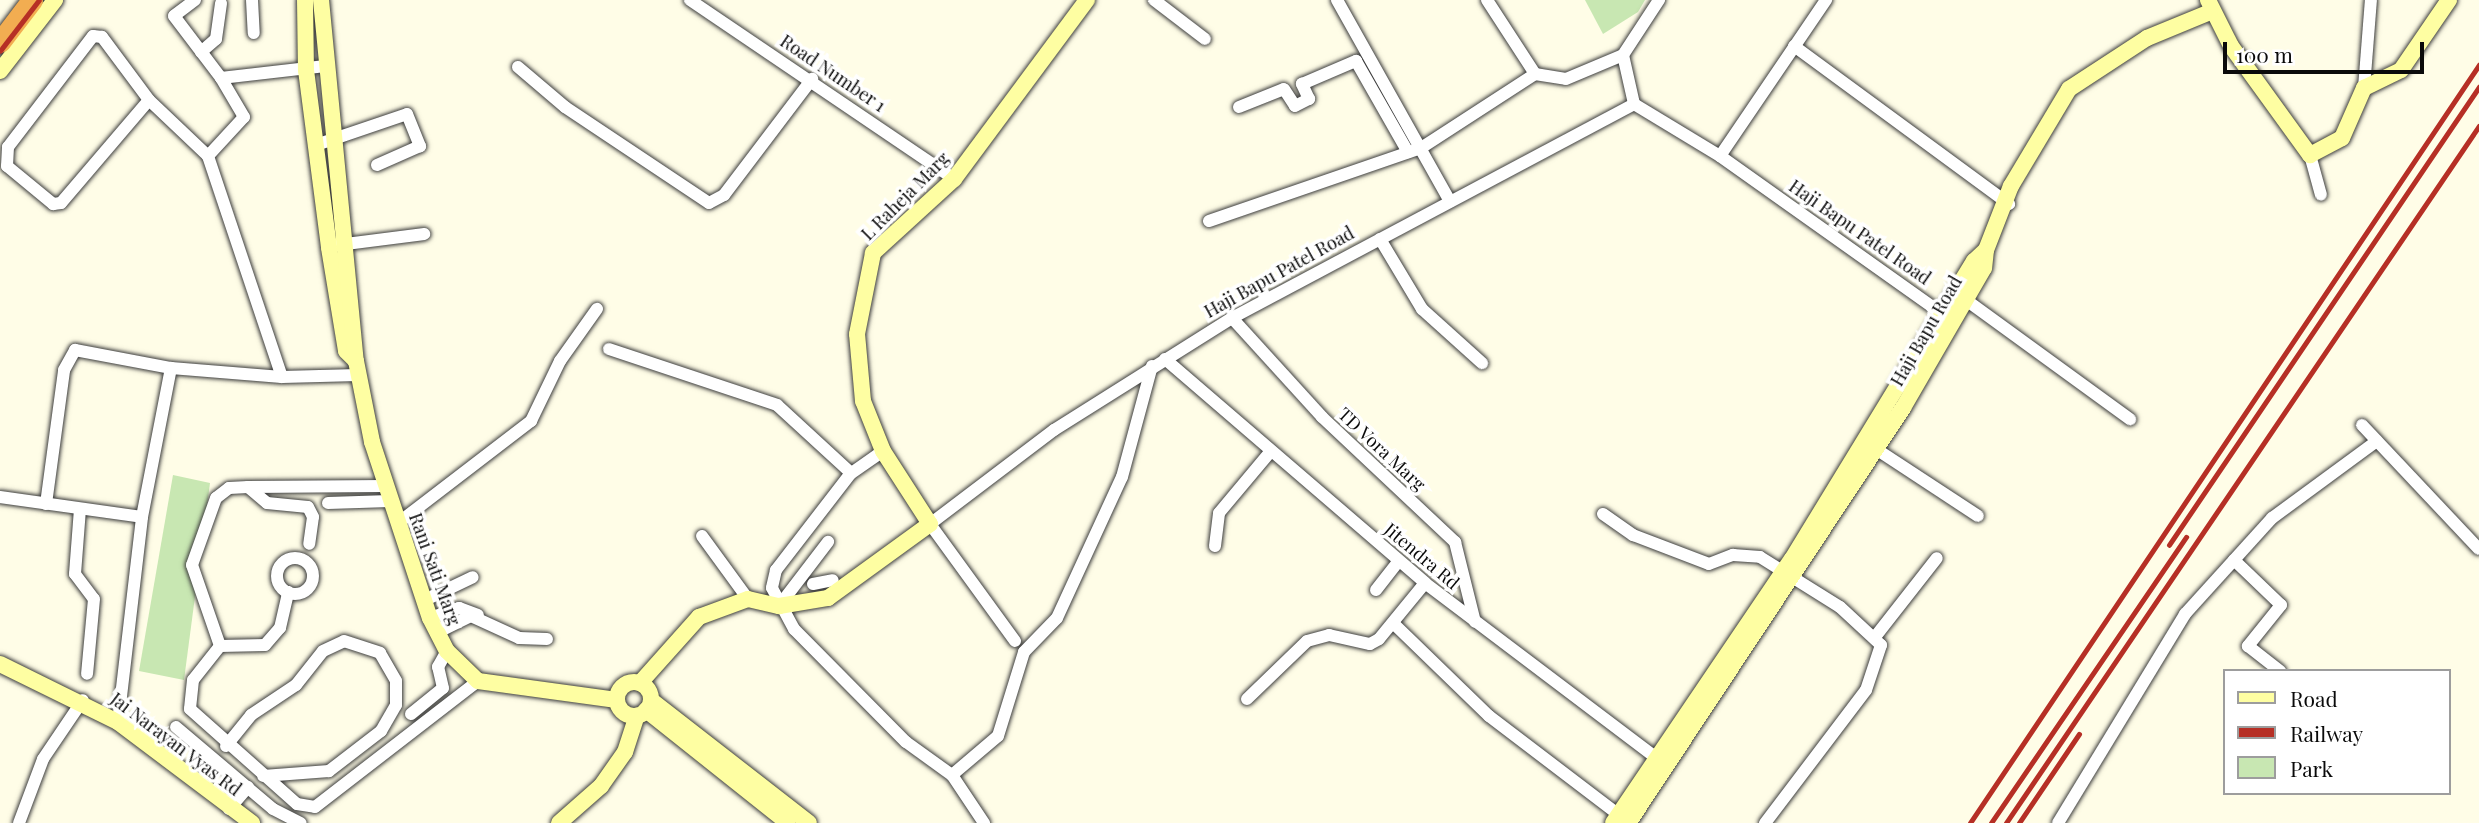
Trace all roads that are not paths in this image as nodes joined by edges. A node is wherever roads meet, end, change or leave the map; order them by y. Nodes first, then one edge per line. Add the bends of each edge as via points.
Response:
1 (32, 0) edge
2 (55, 0) edge
3 (195, 0) edge
4 (252, 0) edge
5 (305, 0) edge
6 (321, 0) edge
7 (690, 0) edge
8 (1087, 0) edge
9 (1154, 0) edge
10 (1337, 0) edge
11 (1488, 0) edge
12 (1659, 0) edge
13 (1826, 0) edge
14 (2371, 0) edge
15 (2449, 0) edge
16 (221, 3) dead end
17 (2209, 6) edge
18 (254, 33) dead end
19 (1205, 39) dead end
20 (0, 42) edge
21 (1794, 46) junction
22 (201, 52) junction
23 (1623, 55) junction
24 (325, 65) junction
25 (517, 67) dead end
26 (306, 70) junction
27 (0, 71) edge
28 (1535, 74) junction
29 (221, 78) junction
30 (812, 79) junction
31 (2364, 88) junction
32 (149, 100) junction
33 (1634, 104) junction
34 (1239, 107) dead end
35 (323, 142) junction
36 (1421, 148) junction
37 (1408, 152) junction
38 (3, 153) edge
39 (2310, 155) junction
40 (208, 156) junction
41 (1720, 156) junction
42 (377, 165) dead end
43 (954, 178) junction
44 (2321, 195) dead end
45 (1450, 201) junction
46 (2008, 204) junction
47 (1209, 221) dead end
48 (424, 233) dead end
49 (1380, 239) junction
50 (334, 246) junction
51 (1973, 274) junction
52 (1966, 300) junction
53 (597, 309) dead end
54 (1232, 318) junction
55 (1947, 318) junction
56 (609, 349) dead end
57 (1165, 359) junction
58 (1482, 363) dead end
59 (1152, 366) junction
60 (171, 368) junction
61 (357, 368) junction
62 (282, 377) junction
63 (2130, 419) dead end
64 (2361, 425) dead end
65 (2376, 441) junction
66 (1872, 446) junction
67 (883, 451) junction
68 (1271, 451) junction
69 (851, 473) junction
70 (248, 487) junction
71 (388, 493) junction
72 (0, 497) edge
73 (328, 503) dead end
74 (46, 504) junction
75 (80, 509) junction
76 (1603, 514) dead end
77 (1978, 516) dead end
78 (142, 517) junction
79 (398, 523) junction
80 (930, 524) junction
81 (702, 536) dead end
82 (828, 542) dead end
83 (309, 544) dead end
84 (1215, 546) dead end
85 (2479, 549) edge
86 (1937, 558) dead end
87 (2234, 560) junction
88 (1399, 561) junction
89 (1789, 574) junction
90 (473, 577) dead end
91 (836, 583) junction
92 (1425, 583) junction
93 (813, 584) dead end
94 (1376, 590) dead end
95 (288, 592) dead end
96 (748, 599) junction
97 (423, 601) junction
98 (779, 606) junction
99 (1475, 622) junction
100 (1393, 623) junction
101 (433, 626) junction
102 (1875, 637) junction
103 (547, 639) dead end
104 (1016, 641) dead end
105 (220, 646) junction
106 (447, 652) junction
107 (0, 664) edge
108 (2277, 669) edge
109 (87, 674) dead end
110 (478, 681) junction
111 (640, 683) junction
112 (1247, 699) dead end
113 (83, 700) junction
114 (617, 700) junction
115 (645, 709) junction
116 (411, 714) dead end
117 (118, 722) junction
118 (176, 727) dead end
119 (226, 746) junction
120 (1662, 763) junction
121 (952, 775) junction
122 (263, 776) junction
123 (754, 785) junction
124 (248, 787) junction
125 (229, 809) junction
126 (1626, 818) edge
127 (19, 823) edge
128 (252, 823) edge
129 (301, 823) edge
130 (559, 823) edge
131 (788, 823) edge
132 (809, 823) edge
133 (984, 823) edge
134 (1765, 823) edge
135 (2059, 823) edge

1 - 20 highway
2 - 27 street
3 - 22 street via 174,16
4 - 18 street
5 - 26 street, Rani Sati Marg
6 - 24 street, Rani Sati Marg
7 - 30 street, Road Number 1
8 - 43 street, L Raheja Marg
9 - 19 street
10 - 36 street
11 - 28 street
12 - 23 street
13 - 21 street
14 - 31 street
15 - 31 street via 2401,70
16 - 22 street via 216,39
17 - 39 street
17 - 46 street, Haji Bapu Road via 2147,38 2069,89 2011,187
21 - 41 street
21 - 46 street
22 - 29 street
23 - 28 street via 1566,79
23 - 33 street
24 - 26 street
24 - 35 street, Rani Sati Marg
25 - 30 street via 565,107 709,203 724,195
26 - 29 street
26 - 35 street, Rani Sati Marg
28 - 36 street
29 - 40 street via 244,117
30 - 43 street, Road Number 1
31 - 39 street via 2342,138
32 - 38 street via 61,202 53,204 7,166
32 - 38 street via 102,37 93,36
32 - 40 street
33 - 41 street, Haji Bapu Patel Road
33 - 45 street, Haji Bapu Patel Road
34 - 37 street via 1284,89 1295,106 1309,99 1302,84 1356,61
35 - 42 street via 407,114 420,146
35 - 50 street, Rani Sati Marg
36 - 37 street
36 - 45 street
37 - 47 street
39 - 44 street
40 - 62 street
41 - 55 street, Haji Bapu Patel Road
43 - 67 street, L Raheja Marg via 873,253 866,279 857,334 863,401
45 - 49 street, Haji Bapu Patel Road
46 - 51 street, Haji Bapu Road
48 - 50 street
49 - 54 street, Haji Bapu Patel Road
49 - 58 street via 1422,309
50 - 61 street, Rani Sati Marg via 346,351
51 - 52 street, Haji Bapu Road
51 - 55 street, Haji Bapu Road
52 - 55 street, Haji Bapu Road
52 - 63 street
53 - 79 street via 560,361 531,421
54 - 57 street, Haji Bapu Patel Road
54 - 99 street, TD Vora Marg via 1322,417 1455,542
55 - 66 street, Haji Bapu Road
56 - 69 street via 777,405
57 - 59 street, Haji Bapu Patel Road
57 - 68 street, Jitendra Rd
59 - 80 street, Haji Bapu Patel Road
59 - 121 street via 1122,477 1057,618 1024,652 998,736
60 - 62 street
60 - 74 street via 75,350 64,370
60 - 78 street
61 - 62 street
61 - 71 street, Rani Sati Marg
64 - 65 street
65 - 85 street
65 - 87 street via 2272,518
66 - 77 street
66 - 89 street, Haji Bapu Road
67 - 69 street
67 - 80 street, L Raheja Marg
68 - 84 street via 1219,513
68 - 88 street, Jitendra Rd
69 - 98 street via 776,570 772,588
70 - 71 street
70 - 83 street via 267,503 308,507 313,517
70 - 105 street via 229,488 216,498 194,554 199,594
71 - 73 street
71 - 79 street, Rani Sati Marg
72 - 74 street
74 - 75 street
75 - 78 street
75 - 109 street via 75,574 94,599
76 - 89 street via 1633,535 1709,564 1733,555 1760,557
78 - 117 street
79 - 97 street, Rani Sati Marg
80 - 91 street, Haji Bapu Patel Road
80 - 104 street
81 - 96 street
82 - 98 street
86 - 102 street
87 - 108 street via 2281,606 2248,646
87 - 135 street via 2186,614 2091,760
88 - 92 street, Jitendra Rd
88 - 94 street
89 - 102 street
89 - 120 street, Haji Bapu Road
90 - 97 street
91 - 93 street
91 - 98 street, Haji Bapu Patel Road
92 - 99 street, Jitendra Rd
92 - 100 street
95 - 105 street via 280,628 265,645
96 - 98 street, Haji Bapu Patel Road
96 - 111 street via 699,618
97 - 101 street, Rani Sati Marg
98 - 121 street via 794,629 906,742
99 - 120 street, Jitendra Rd
100 - 112 street via 1370,644 1329,635 1307,641
100 - 126 street via 1489,716
101 - 103 street via 459,608 519,638
101 - 106 street, Rani Sati Marg
102 - 134 street via 1878,662 1866,690
105 - 119 street via 189,693 190,709
106 - 110 street, Rani Sati Marg
106 - 116 street via 438,667 443,688
107 - 113 street, Jai Narayan Vyas Rd
110 - 114 street
110 - 122 street via 315,807 297,804
111 - 114 street via 623,685
111 - 115 street
113 - 117 street, Jai Narayan Vyas Rd
113 - 127 street via 43,759
114 - 115 street via 621,710
115 - 123 street via 674,723
115 - 130 street via 625,752 601,786
117 - 125 street, Jai Narayan Vyas Rd
118 - 124 street
119 - 122 street
119 - 122 street via 251,715 296,685 323,651 344,641 380,653 397,681 396,705 381,731 329,771
120 - 126 street, Haji Bapu Road
121 - 133 street
123 - 131 street
123 - 132 street
124 - 125 street
124 - 129 street
125 - 128 street, Jai Narayan Vyas Rd

